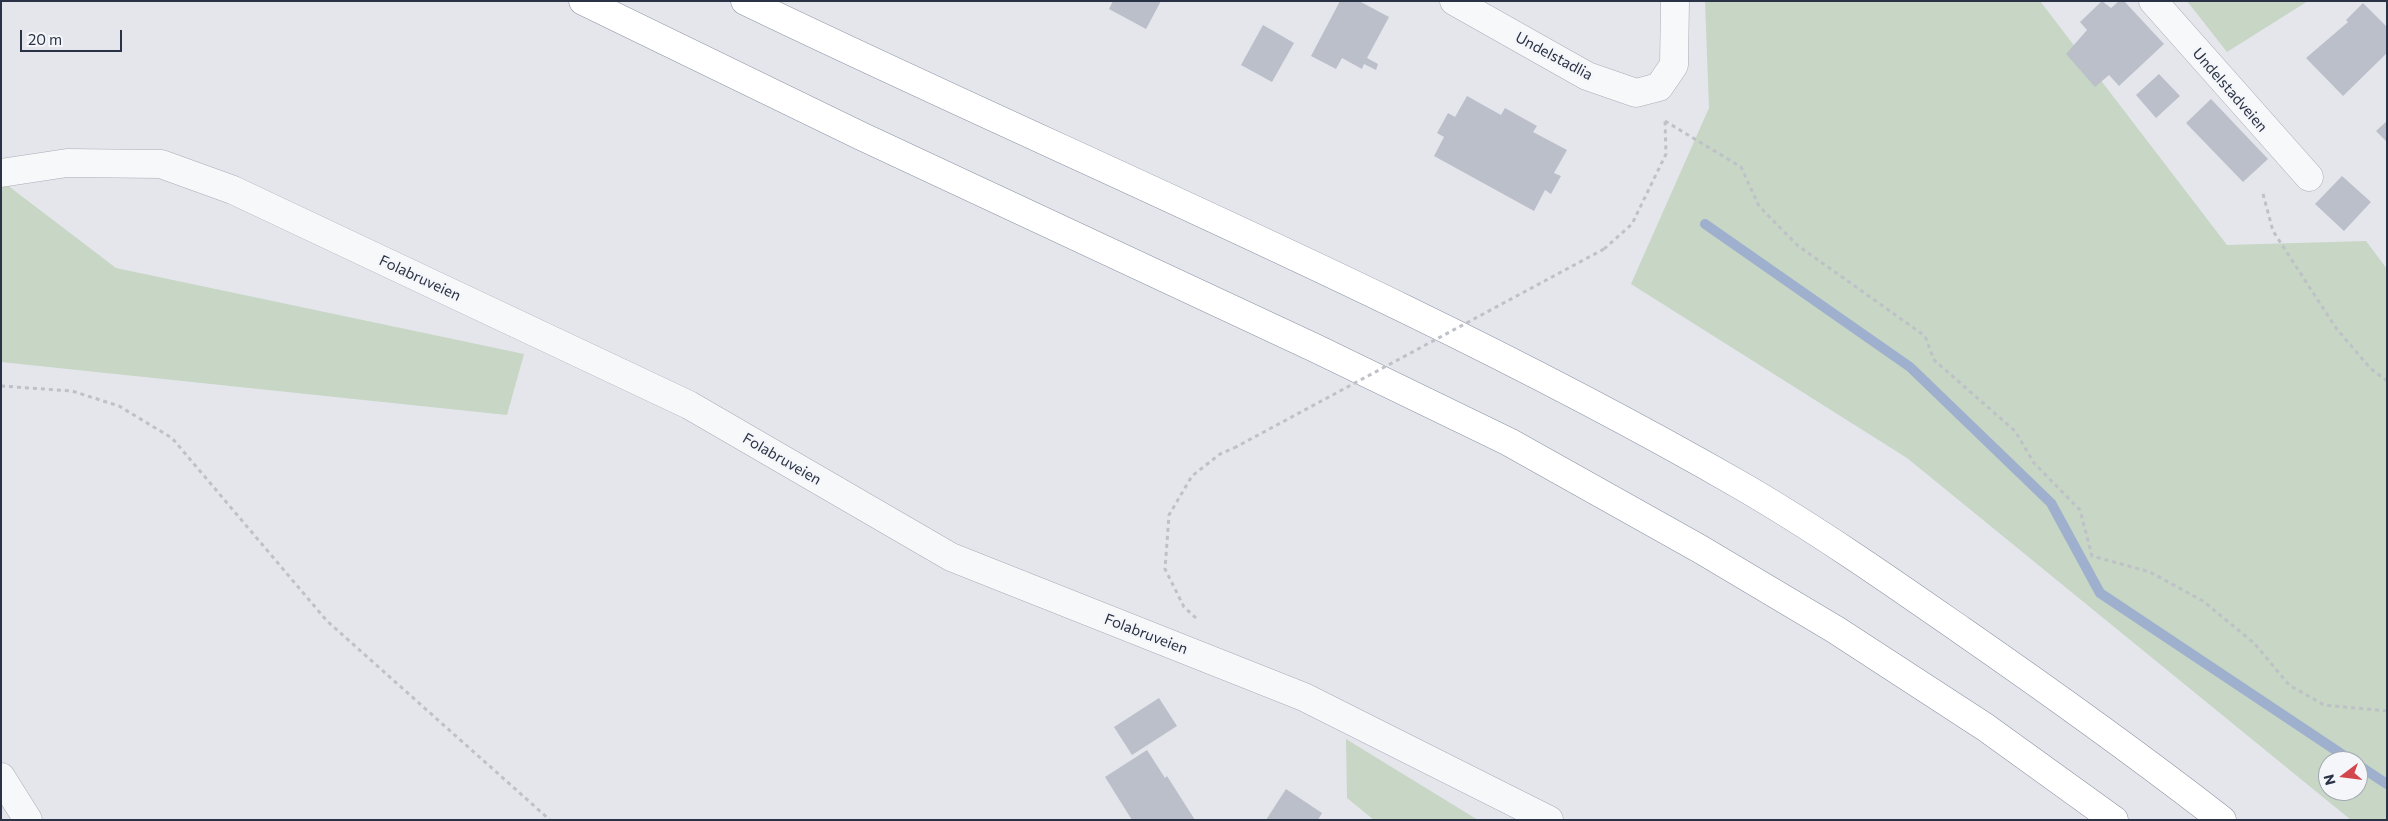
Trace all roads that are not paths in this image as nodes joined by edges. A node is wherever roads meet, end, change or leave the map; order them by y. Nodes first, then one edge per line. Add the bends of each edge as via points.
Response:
1 (583, 1) edge
2 (745, 1) edge
3 (1454, 1) edge
4 (1675, 1) edge
5 (2153, 1) edge
6 (1, 173) edge
7 (2308, 177) dead end
8 (1, 777) edge
9 (28, 820) edge
10 (1549, 820) edge
11 (2114, 820) edge
12 (2222, 820) edge

1 - 11 highway via 1509,442 1836,630 1985,727
2 - 12 highway via 1362,289 1545,379 1742,486 1907,592 2022,672
3 - 4 street, Undelstadlia via 1587,76 1636,93 1660,87 1674,65
5 - 7 street, Undelstadveien
6 - 10 street, Folabruveien via 67,163 161,164 233,190 689,406 951,557 1304,697
8 - 9 street

